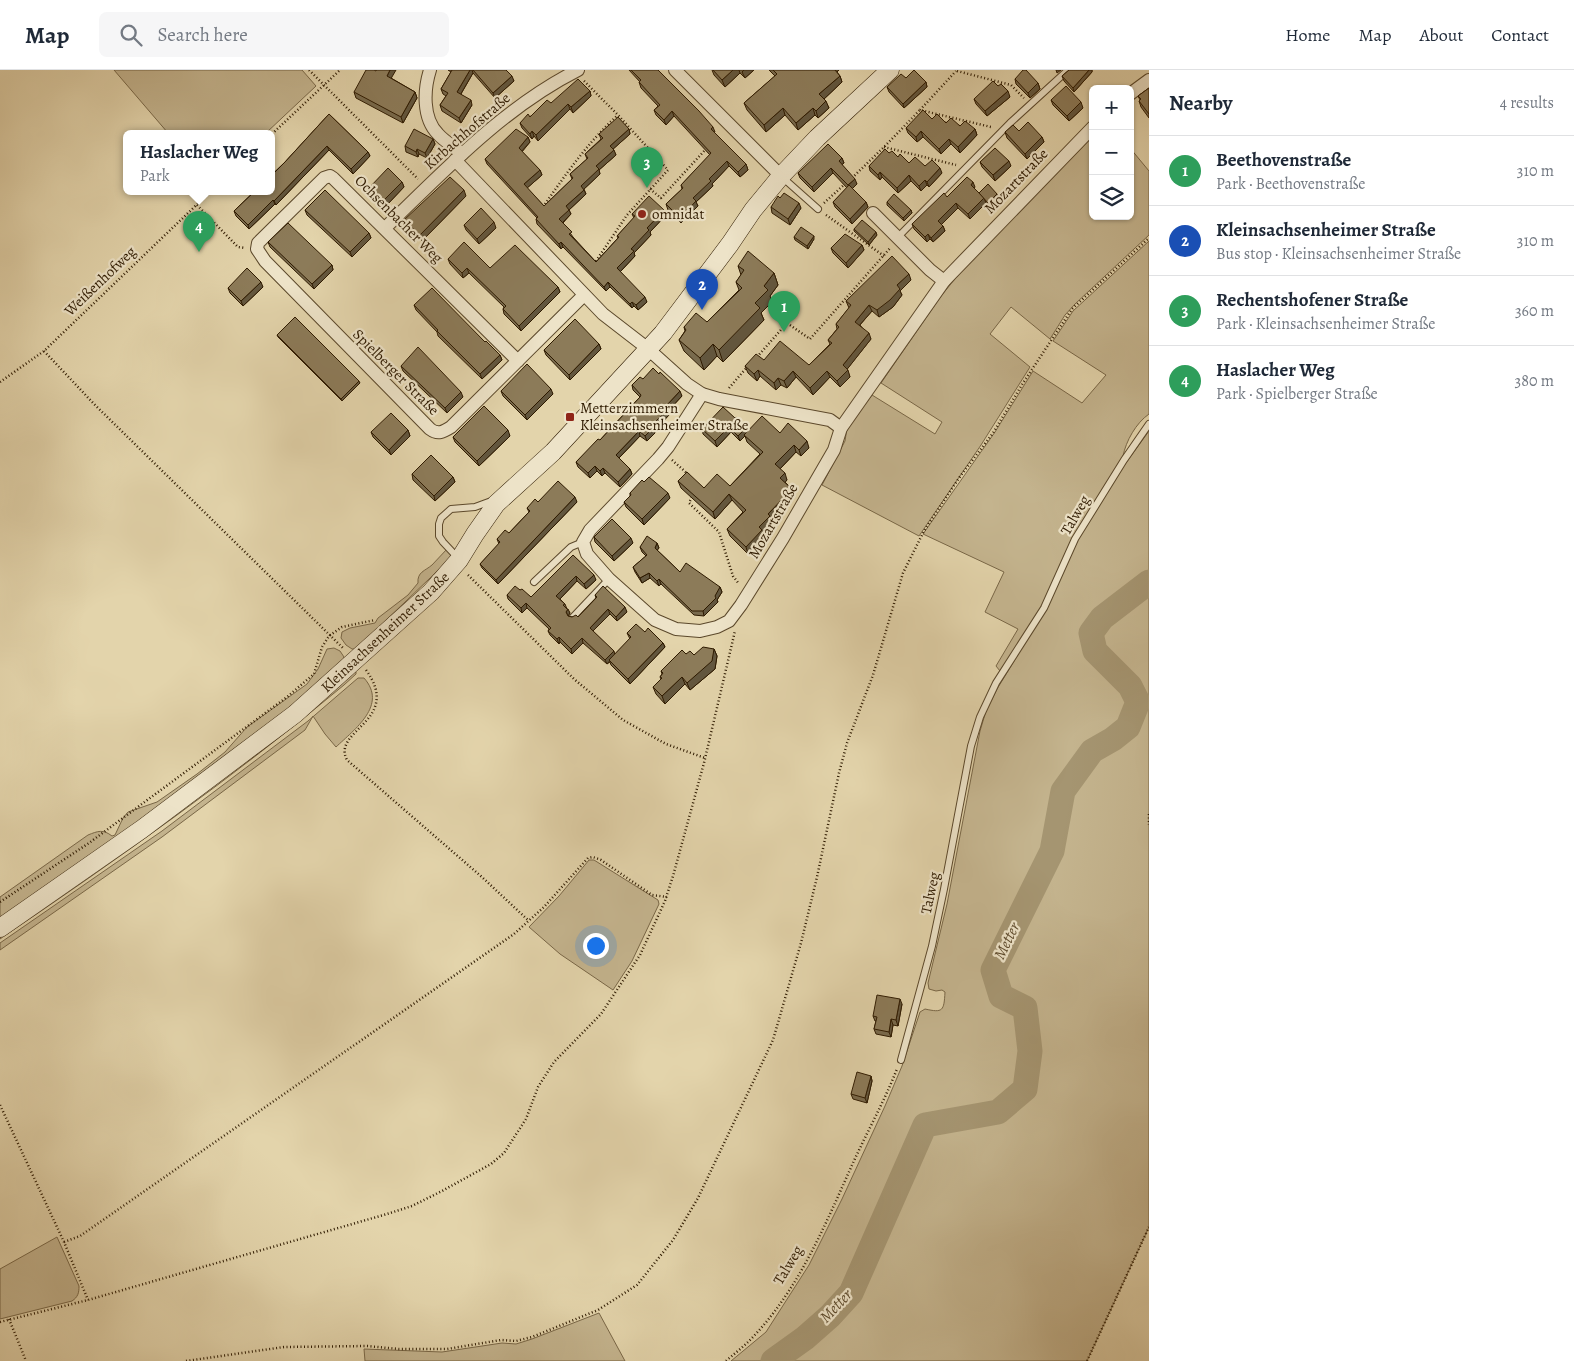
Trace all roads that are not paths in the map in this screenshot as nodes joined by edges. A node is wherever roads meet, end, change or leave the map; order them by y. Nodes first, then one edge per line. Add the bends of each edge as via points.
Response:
1 (430, 70) edge
2 (675, 70) edge
3 (890, 70) edge
4 (1068, 70) edge
5 (576, 71) edge
6 (1149, 80) edge
7 (1134, 91) edge
8 (1090, 130) edge
9 (459, 157) junction
10 (782, 176) junction
11 (818, 209) road end
12 (873, 213) dead end
13 (385, 228) junction
14 (897, 238) junction
15 (257, 249) joint
16 (944, 281) junction
17 (580, 291) junction
18 (648, 348) junction
19 (518, 361) junction
20 (702, 394) junction
21 (1149, 424) edge
22 (842, 428) junction
23 (504, 496) junction
24 (582, 542) junction
25 (462, 566) junction
26 (609, 578) junction
27 (534, 582) dead end
28 (573, 617) edge
29 (0, 928) edge
30 (900, 1060) road end

1 - 9 street via 426,109 430,124
2 - 10 street
3 - 10 main road, Kleinsachsenheimer Straße via 817,138
4 - 14 lane via 1002,130
5 - 9 street, Kirbachhofstraße via 514,111
6 - 7 street
8 - 16 street, Mozartstraße
9 - 13 street, Kirbachhofstraße
9 - 17 street
10 - 11 lane
10 - 18 main road, Kleinsachsenheimer Straße via 753,210 663,333
12 - 14 street
13 - 15 street, Ochsenbacher Weg via 330,176 324,178 258,243
13 - 19 street, Ochsenbacher Weg
14 - 16 street
15 - 19 street, Spielberger Straße via 265,262 433,431 443,432 451,427
16 - 22 street, Mozartstraße
17 - 18 street via 603,314
17 - 19 street, Spielberger Straße
18 - 20 street
18 - 23 main road, Kleinsachsenheimer Straße via 554,452
20 - 22 street via 830,420
20 - 24 street via 663,453
21 - 30 lane, Talweg via 1080,531 1044,608 996,683 980,717 971,746 932,946
22 - 26 street, Mozartstraße via 834,450 783,538 729,621 700,632 676,629 655,620
23 - 25 main road, Kleinsachsenheimer Straße via 480,527
23 - 25 lane via 475,507 451,510 441,518 439,536
24 - 26 street, Mozartstraße via 587,554
24 - 27 lane via 571,547
25 - 29 main road, Kleinsachsenheimer Straße via 295,714 150,824
26 - 28 lane

